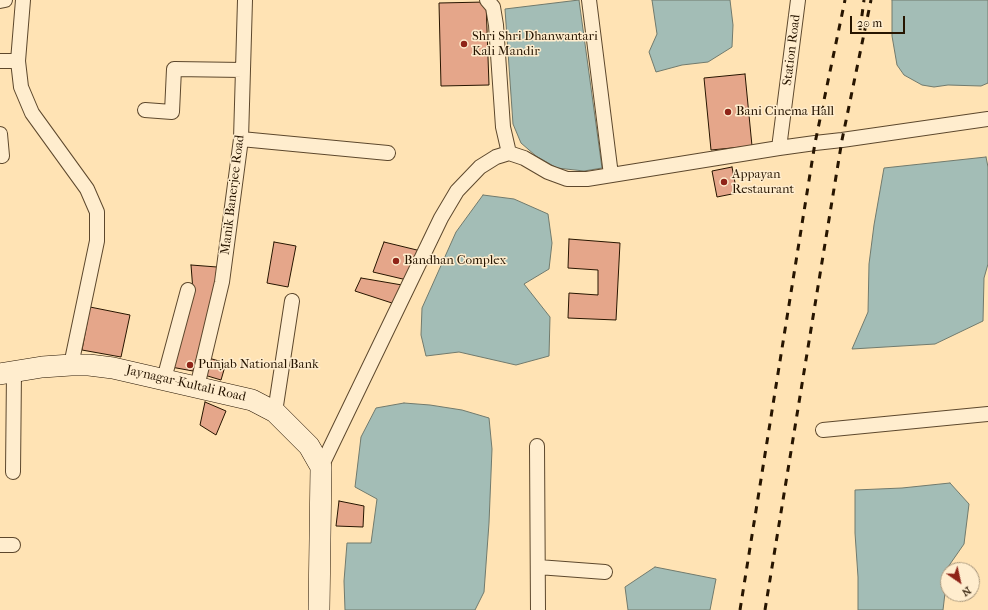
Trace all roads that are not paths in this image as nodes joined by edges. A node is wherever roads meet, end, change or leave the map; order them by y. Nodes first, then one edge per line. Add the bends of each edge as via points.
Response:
1 (6, 0) edge
2 (23, 0) edge
3 (245, 0) edge
4 (491, 0) edge
5 (589, 0) edge
6 (798, 0) edge
7 (0, 1) edge
8 (0, 61) edge
9 (18, 61) junction
10 (243, 70) junction
11 (145, 110) dead end
12 (988, 119) edge
13 (0, 134) edge
14 (241, 139) junction
15 (779, 148) junction
16 (388, 153) dead end
17 (509, 153) junction
18 (2, 156) dead end
19 (611, 175) junction
20 (188, 290) dead end
21 (292, 301) dead end
22 (71, 365) junction
23 (7, 373) edge
24 (164, 379) junction
25 (197, 386) junction
26 (275, 412) junction
27 (988, 414) edge
28 (822, 430) dead end
29 (537, 446) dead end
30 (321, 467) junction
31 (13, 472) dead end
32 (538, 566) junction
33 (605, 572) dead end
34 (318, 610) edge
35 (538, 610) edge

1 - 7 street
2 - 9 street
3 - 10 street, Manik Banerjee Road
4 - 17 street via 496,25 503,127
5 - 19 street
6 - 15 street, Station Road
8 - 9 street
9 - 22 street via 22,87 32,113 87,189 97,212 97,241
10 - 11 street via 174,69 172,112
10 - 14 street, Manik Banerjee Road
12 - 15 street
13 - 18 street
14 - 16 street
14 - 25 street, Manik Banerjee Road via 222,282
15 - 19 street
17 - 19 street via 567,179
17 - 30 street via 496,157 480,167 457,191 441,218
20 - 24 street
21 - 26 street
22 - 23 main road, Jaynagar-Kultali Road
22 - 24 main road, Jaynagar-Kultali Road via 113,368
23 - 31 street
24 - 25 main road, Jaynagar-Kultali Road
25 - 26 main road, Jaynagar-Kultali Road via 252,400
26 - 30 main road, Jaynagar-Kultali Road via 309,446
27 - 28 street
29 - 32 street
30 - 34 main road
32 - 33 street
32 - 35 street

